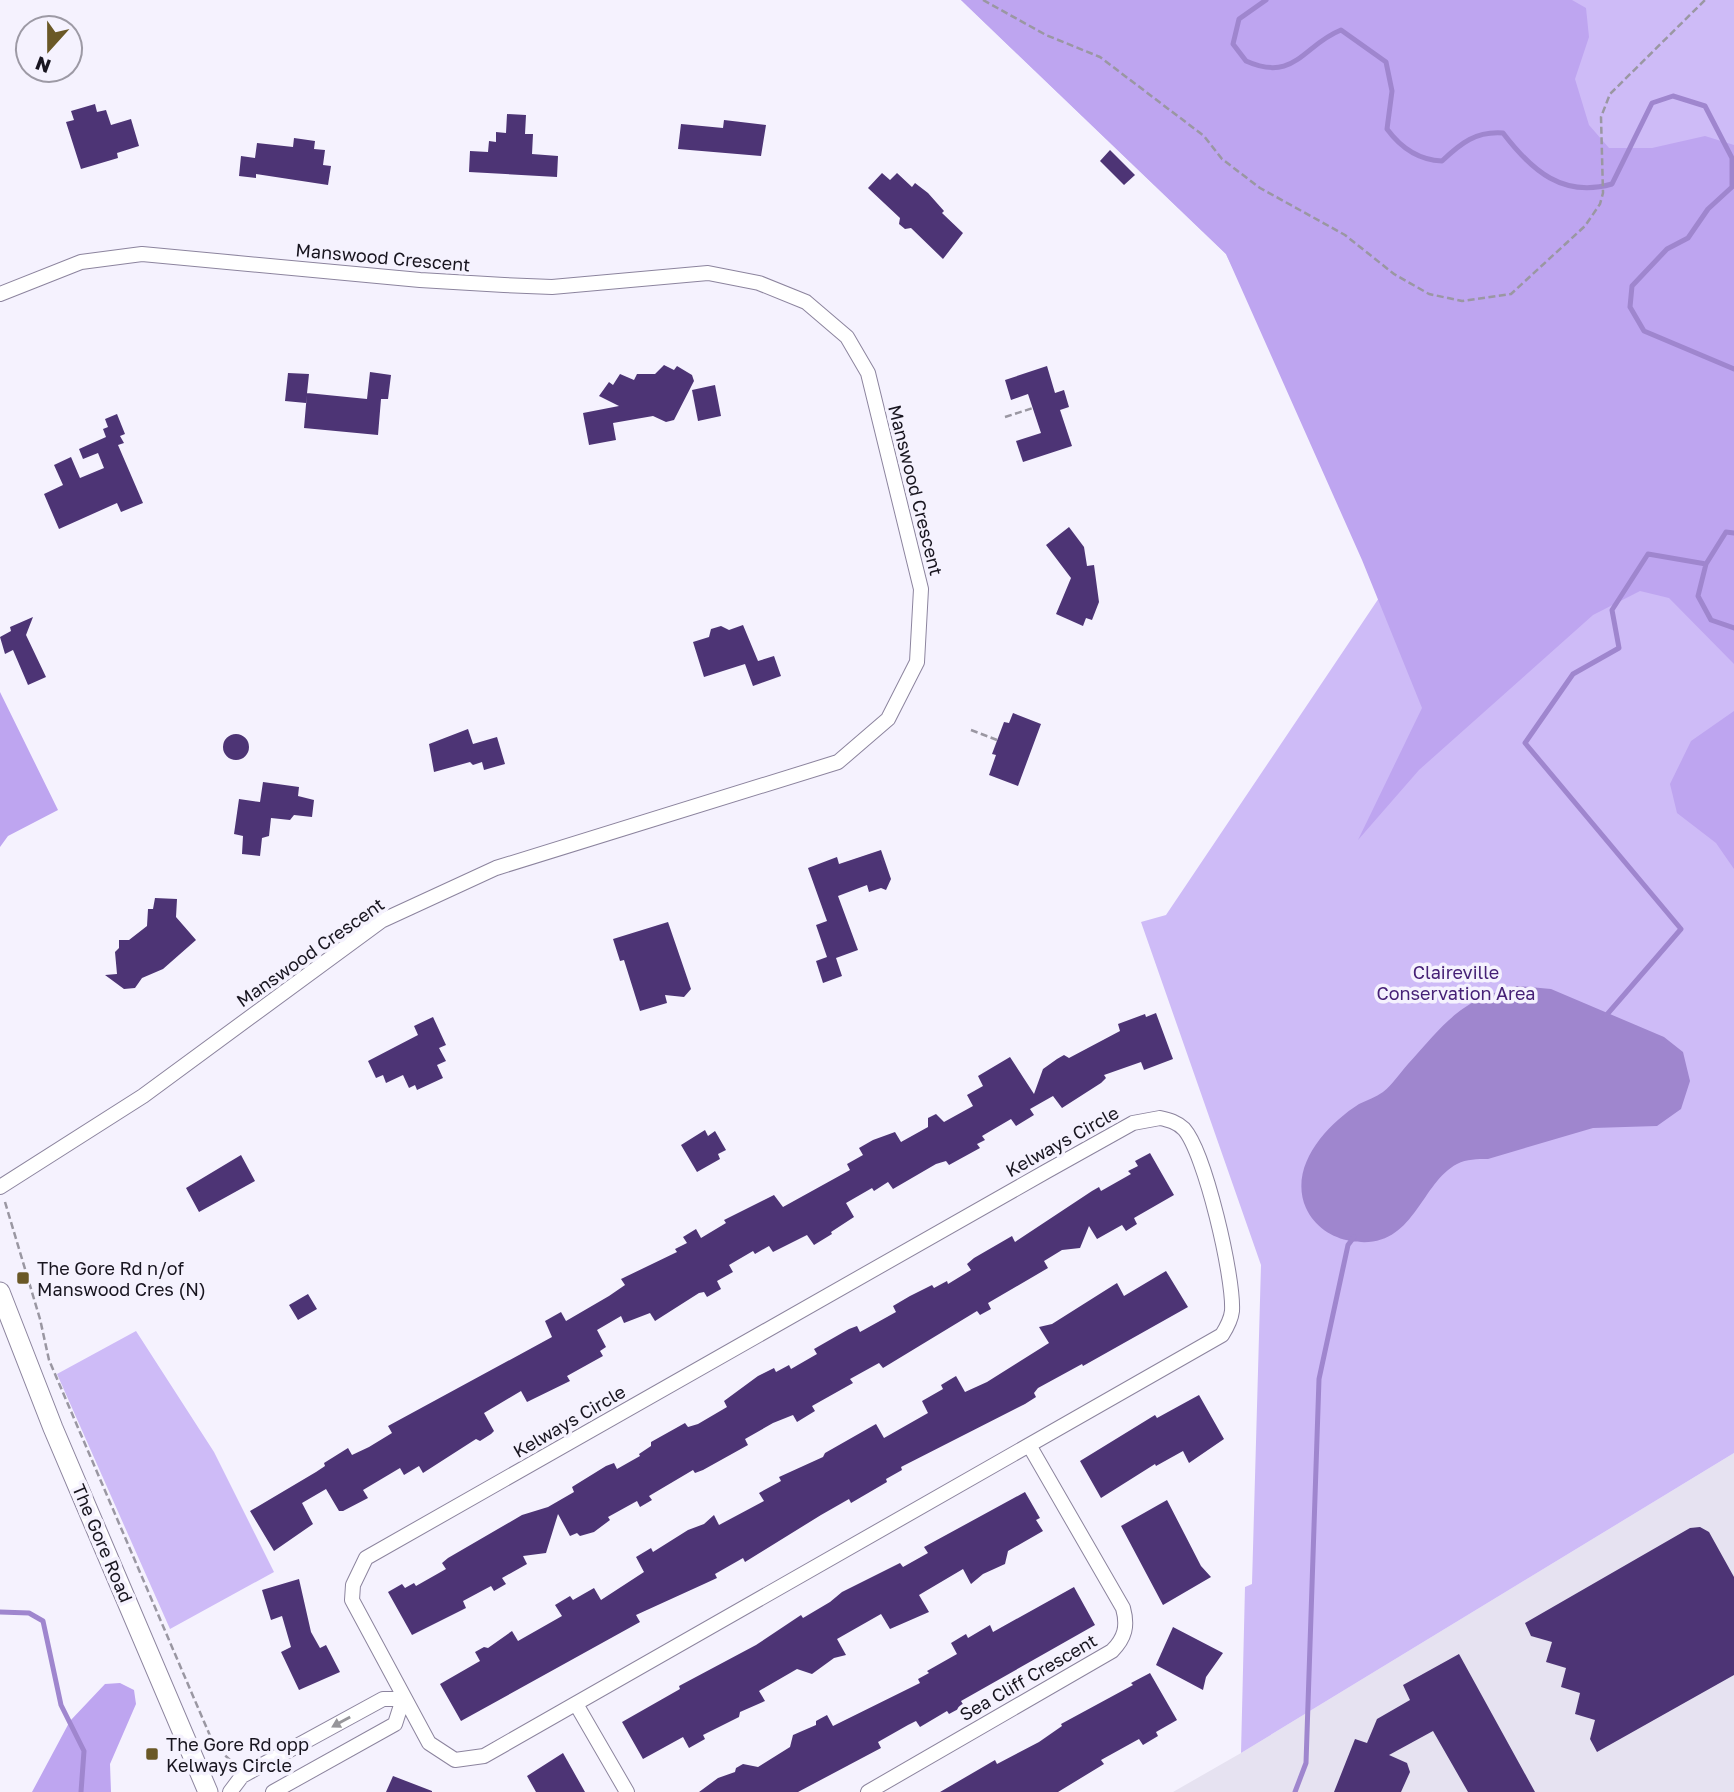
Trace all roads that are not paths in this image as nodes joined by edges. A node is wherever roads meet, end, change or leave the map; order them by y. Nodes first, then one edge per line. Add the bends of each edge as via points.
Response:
1 (0, 294) edge
2 (0, 1187) edge
3 (0, 1292) edge
4 (1028, 1445) junction
5 (403, 1699) junction
6 (576, 1704) junction
7 (208, 1792) edge
8 (230, 1792) edge
9 (273, 1792) edge
10 (627, 1792) edge
11 (868, 1792) edge

1 - 2 street, Manswood Crescent via 81,262 142,254 420,280 552,287 708,273 759,283 806,302 847,337 868,373 921,589 917,662 888,719 838,762 496,868 382,921 143,1096
3 - 7 main road, The Gore Road
4 - 5 street, Kelways Circle via 1212,1341 1228,1325 1231,1296 1217,1217 1191,1142 1173,1121 1160,1118 1133,1123 366,1559 358,1571 352,1600
4 - 6 street, Kelways Circle
4 - 11 street, Sea Cliff Crescent via 1123,1608 1125,1631 1120,1643
5 - 6 street, Kelways Circle via 429,1743 441,1754 462,1760 484,1756
5 -> 8 street via 383,1699 242,1776
5 - 9 street via 395,1724
6 - 10 street

